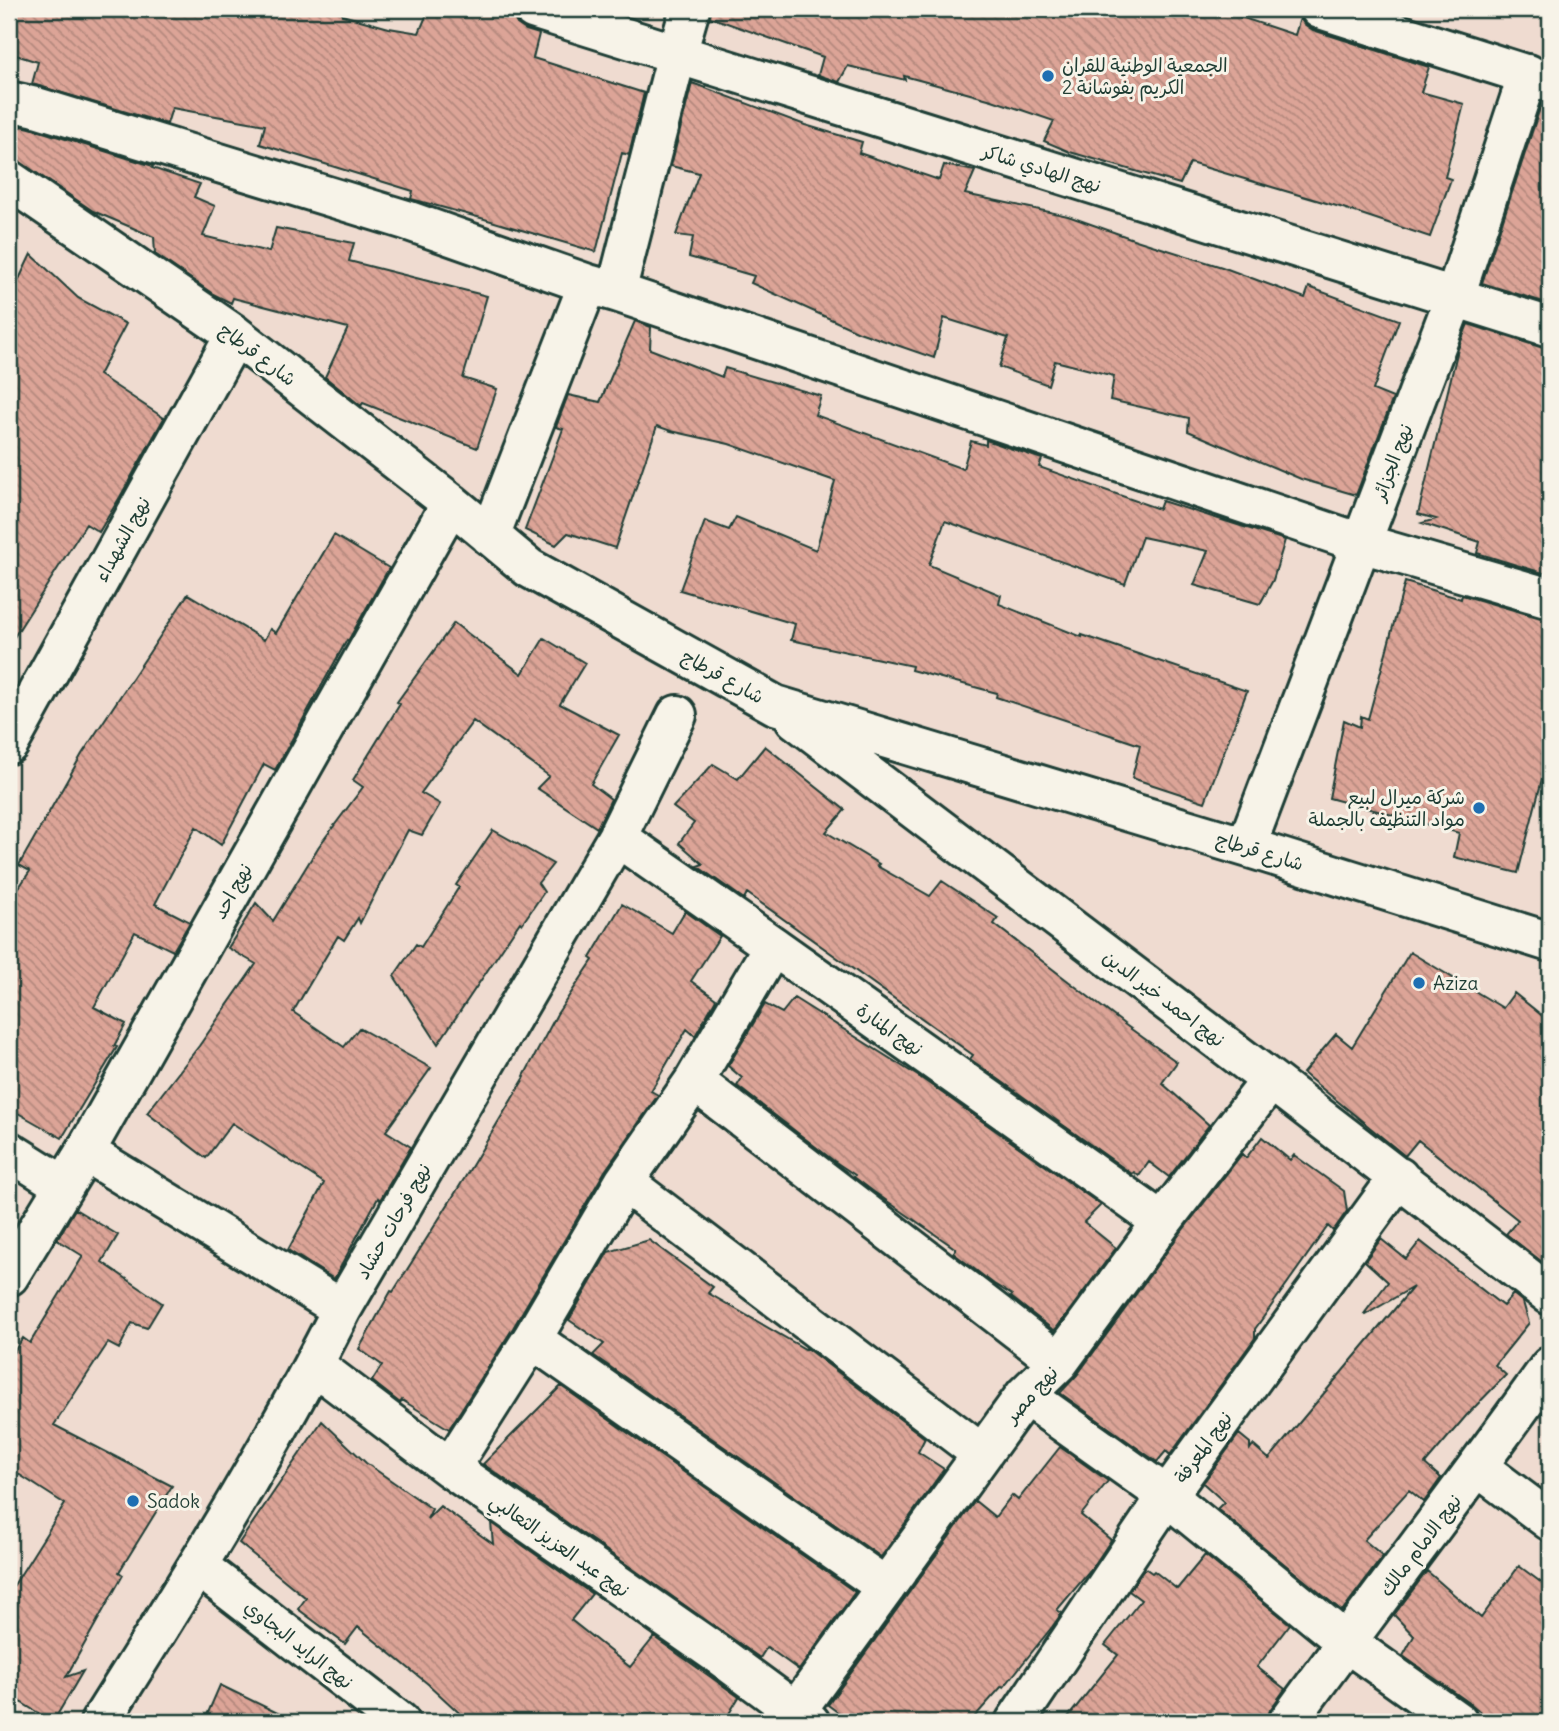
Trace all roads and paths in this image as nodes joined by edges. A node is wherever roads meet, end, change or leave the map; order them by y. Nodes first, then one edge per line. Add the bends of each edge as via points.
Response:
1 (533, 9) edge
2 (690, 9) edge
3 (1320, 9) edge
4 (677, 54) junction
5 (1539, 78) edge
6 (9, 100) edge
7 (14, 197) edge
8 (603, 288) junction
9 (1455, 296) junction
10 (1550, 327) edge
11 (234, 335) junction
12 (451, 503) junction
13 (490, 536) junction
14 (1362, 543) junction
15 (1550, 598) edge
16 (775, 705) junction
17 (677, 715) dead end
18 (9, 744) edge
19 (617, 837) junction
20 (1247, 847) junction
21 (1550, 942) edge
22 (773, 946) junction
23 (1272, 1080) junction
24 (694, 1081) junction
25 (9, 1151) edge
26 (85, 1152) junction
27 (1399, 1177) junction
28 (624, 1182) junction
29 (63, 1185) junction
30 (1162, 1222) junction
31 (9, 1276) edge
32 (1550, 1295) edge
33 (342, 1309) junction
34 (532, 1339) junction
35 (1059, 1362) junction
36 (314, 1364) junction
37 (1550, 1366) edge
38 (1025, 1395) junction
39 (982, 1454) junction
40 (1478, 1467) junction
41 (450, 1468) junction
42 (1167, 1496) junction
43 (1550, 1521) edge
44 (198, 1566) junction
45 (886, 1587) junction
46 (1346, 1642) junction
47 (803, 1717) edge
48 (100, 1722) edge
49 (400, 1722) edge
50 (1015, 1722) edge
51 (1288, 1722) edge
52 (1458, 1722) edge

1 - 4 street, نهج الهادي شاكر
2 - 4 street
3 - 5 street
4 - 8 street
4 - 9 street, نهج الهادي شاكر
5 - 9 street, نهج الجزائر
6 - 8 street via 393,216
7 - 11 street, شارع قرطاج
8 - 13 street
8 - 14 street
9 - 10 street, نهج الهادي شاكر
9 - 14 street, نهج الجزائر
11 - 12 street, شارع قرطاج
11 - 18 street, نهج الشهداء
12 - 13 street, شارع قرطاج
12 - 26 street, نهج احد
13 - 16 street, شارع قرطاج via 529,568
14 - 15 street
14 - 20 street, نهج الجزائر
16 - 20 street, شارع قرطاج
16 - 23 street, نهج احمد خير الدين
17 - 19 street, نهج فرحات حشاد
19 - 22 street, نهج المنارة
19 - 33 street, نهج فرحات حشاد
20 - 21 street, شارع قرطاج
22 - 24 street
22 - 30 street, نهج المنارة
23 - 27 street, نهج احمد خير الدين
23 - 30 street, نهج مصر
24 - 28 street
24 - 35 street
25 - 29 street
26 - 29 street, نهج احد
26 - 33 street
27 - 32 street, نهج احمد خير الدين
27 - 42 street, نهج المعرفة
28 - 34 street
28 - 39 street
29 - 31 street, نهج احد
30 - 35 street, نهج مصر
33 - 36 street, نهج فرحات حشاد
34 - 41 street
34 - 45 street
35 - 38 street, نهج مصر
36 - 41 street, نهج عبد العزيز الثعالبي
36 - 44 street, نهج فرحات حشاد
37 - 40 street, نهج الامام مالك
38 - 39 street, نهج مصر
38 - 42 street
39 - 45 street, نهج مصر
40 - 43 street
40 - 46 street, نهج الامام مالك
41 - 47 street, نهج عبد العزيز الثعالبي
42 - 46 street
42 - 50 street, نهج المعرفة
44 - 48 street, نهج فرحات حشاد
44 - 49 street, نهج الرايد البجاوي
45 - 47 street, نهج مصر
46 - 51 street, نهج الامام مالك
46 - 52 street

